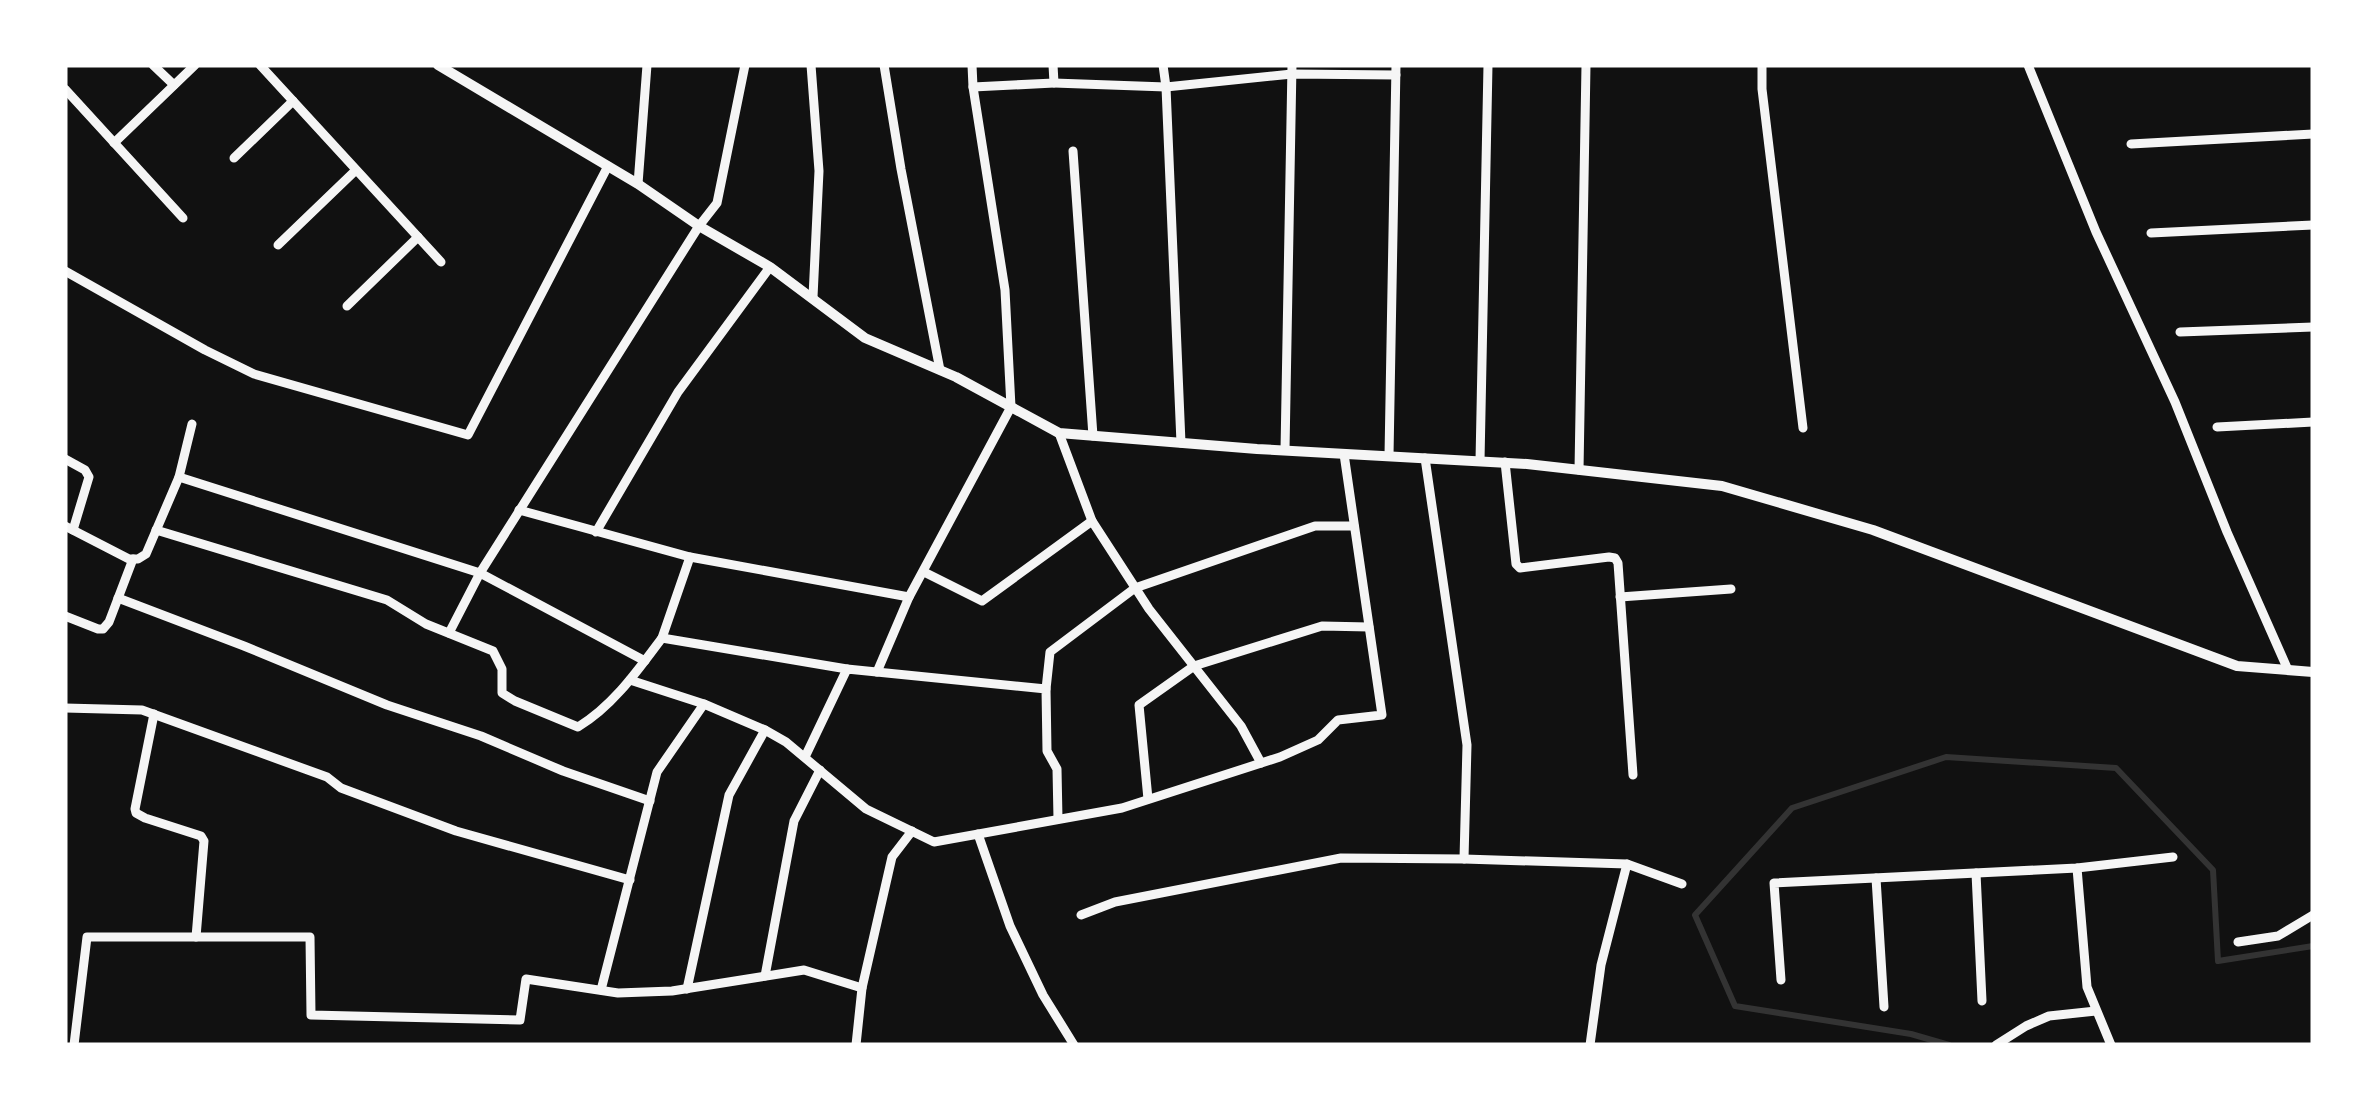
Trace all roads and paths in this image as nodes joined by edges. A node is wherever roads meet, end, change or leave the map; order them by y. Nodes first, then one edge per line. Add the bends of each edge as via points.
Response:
1 (154, 65) edge
2 (195, 65) edge
3 (260, 65) edge
4 (438, 65) edge
5 (648, 65) edge
6 (745, 65) edge
7 (811, 65) edge
8 (884, 65) edge
9 (972, 65) edge
10 (1053, 65) edge
11 (1163, 65) edge
12 (1230, 65) edge
13 (1488, 65) edge
14 (1586, 65) edge
15 (1762, 65) edge
16 (2028, 65) edge
17 (1292, 69) edge
18 (1396, 70) edge
19 (1230, 80) junction
20 (1054, 83) junction
21 (174, 86) junction
22 (974, 87) junction
23 (1166, 87) junction
24 (65, 88) edge
25 (293, 101) junction
26 (2313, 134) edge
27 (114, 143) junction
28 (2131, 144) dead end
29 (1073, 151) dead end
30 (234, 158) dead end
31 (608, 166) junction
32 (356, 170) junction
33 (638, 184) junction
34 (183, 218) dead end
35 (2313, 224) edge
36 (699, 226) junction
37 (2151, 233) dead end
38 (418, 237) junction
39 (278, 244) dead end
40 (441, 262) dead end
41 (770, 267) junction
42 (65, 271) edge
43 (813, 297) junction
44 (347, 306) dead end
45 (2313, 327) edge
46 (2180, 332) dead end
47 (940, 370) junction
48 (1012, 407) junction
49 (2313, 422) edge
50 (192, 424) dead end
51 (2218, 427) dead end
52 (1803, 428) dead end
53 (1059, 433) junction
54 (1093, 436) junction
55 (1181, 444) junction
56 (1285, 450) junction
57 (1344, 454) junction
58 (1390, 456) junction
59 (65, 458) edge
60 (1425, 458) junction
61 (1480, 461) junction
62 (1506, 462) junction
63 (1579, 470) junction
64 (179, 477) junction
65 (519, 510) junction
66 (1092, 520) junction
67 (1354, 526) junction
68 (69, 528) edge
69 (156, 530) junction
70 (596, 532) junction
71 (690, 557) junction
72 (133, 559) junction
73 (924, 572) junction
74 (480, 573) junction
75 (1135, 588) junction
76 (1731, 589) dead end
77 (910, 596) junction
78 (1620, 596) junction
79 (118, 598) junction
80 (65, 616) edge
81 (1369, 627) junction
82 (449, 633) junction
83 (662, 638) junction
84 (645, 661) junction
85 (1194, 666) junction
86 (847, 669) junction
87 (2288, 670) junction
88 (877, 672) junction
89 (2313, 672) edge
90 (630, 680) junction
91 (1046, 689) junction
92 (704, 704) junction
93 (65, 708) edge
94 (154, 714) junction
95 (765, 730) junction
96 (805, 757) junction
97 (1261, 763) junction
98 (820, 770) junction
99 (1634, 776) dead end
100 (1148, 800) junction
101 (650, 801) junction
102 (1058, 820) junction
103 (912, 831) junction
104 (978, 834) junction
105 (2174, 857) dead end
106 (1464, 859) junction
107 (1627, 864) junction
108 (2077, 868) junction
109 (1976, 873) junction
110 (1876, 878) junction
111 (630, 880) junction
112 (1682, 884) dead end
113 (1081, 915) dead end
114 (2313, 915) edge
115 (196, 936) junction
116 (2238, 942) dead end
117 (765, 976) junction
118 (1780, 980) dead end
119 (862, 988) junction
120 (687, 989) junction
121 (601, 990) junction
122 (1982, 1002) dead end
123 (1884, 1007) dead end
124 (2096, 1010) junction
125 (1998, 1044) edge
126 (74, 1045) edge
127 (856, 1045) edge
128 (1074, 1045) edge
129 (1590, 1045) edge
130 (2111, 1045) edge

1 - 21 street
2 - 21 street
3 - 25 street
4 - 31 street
5 - 33 street
6 - 36 street via 717,203
7 - 43 street via 819,170
8 - 47 street
9 - 22 street
10 - 20 street
11 - 23 street
12 - 19 street
13 - 61 street
14 - 63 street
15 - 52 street
16 - 87 street
17 - 18 street
17 - 19 street
17 - 56 street
18 - 58 street
19 - 23 street
20 - 22 street
20 - 23 street
21 - 27 street
22 - 48 street via 1005,290
23 - 55 street
24 - 27 street
25 - 30 street
25 - 32 street
26 - 28 street
27 - 34 street
29 - 54 street
31 - 33 street
31 - 42 street via 468,435 254,374
32 - 38 street
32 - 39 street
33 - 36 street
35 - 37 street
36 - 41 street
36 - 65 street
38 - 40 street
38 - 44 street
41 - 43 street
41 - 70 street via 678,392
43 - 47 street via 865,338
45 - 46 street
47 - 48 street
48 - 53 street
48 - 73 street
49 - 51 street
50 - 64 street
53 - 54 street
53 - 66 street
54 - 55 street
55 - 56 street
56 - 57 street
57 - 58 street
57 - 67 street
58 - 60 street
59 - 68 street via 89,476
60 - 61 street
60 - 106 street via 1467,745
61 - 62 street
62 - 63 street
62 - 78 street via 1516,564 1615,558
63 - 87 street via 1722,486 1873,530 2237,666
64 - 69 street
64 - 74 street
65 - 70 street
65 - 74 street
66 - 73 street via 982,601
66 - 75 street
67 - 75 street via 1315,526
67 - 81 street
68 - 72 street
69 - 72 street via 146,554
69 - 82 street via 387,600
70 - 71 street
71 - 77 street
71 - 83 street
72 - 79 street
73 - 77 street
74 - 82 street
74 - 84 street
75 - 85 street
75 - 91 street via 1050,652
76 - 78 street
77 - 88 street
78 - 99 street
79 - 80 street via 102,629
79 - 101 street
81 - 85 street via 1322,626
81 - 97 street via 1382,715 1338,720 1318,740
82 - 90 street via 492,651 502,669 502,693 578,727
83 - 84 street
83 - 86 street
84 - 90 street
85 - 97 street
85 - 100 street via 1139,705
86 - 88 street
86 - 96 street
87 - 89 street
88 - 91 street
90 - 92 street
91 - 102 street
92 - 95 street
92 - 101 street via 658,772
93 - 94 street
94 - 111 street via 456,832
94 - 115 street via 135,809 204,841
95 - 96 street
95 - 120 street via 729,795
96 - 98 street
97 - 100 street
98 - 103 street via 866,809
98 - 117 street via 794,821
100 - 102 street
101 - 111 street
102 - 104 street
103 - 104 street via 934,842
103 - 119 street via 892,857
104 - 128 street via 1010,926
105 - 108 street
106 - 107 street
106 - 113 street via 1341,858 1115,902
107 - 112 street
107 - 129 street via 1600,965
108 - 109 street
108 - 124 street via 2086,987
109 - 110 street
109 - 122 street
110 - 118 street via 1774,883
110 - 123 street
111 - 121 street
114 - 116 street via 2278,936
115 - 121 street via 310,936 311,1015 520,1020 526,978
115 - 126 street via 87,938
117 - 119 street via 804,970
117 - 120 street
119 - 127 street
120 - 121 street
124 - 125 street via 2049,1016
124 - 130 street

